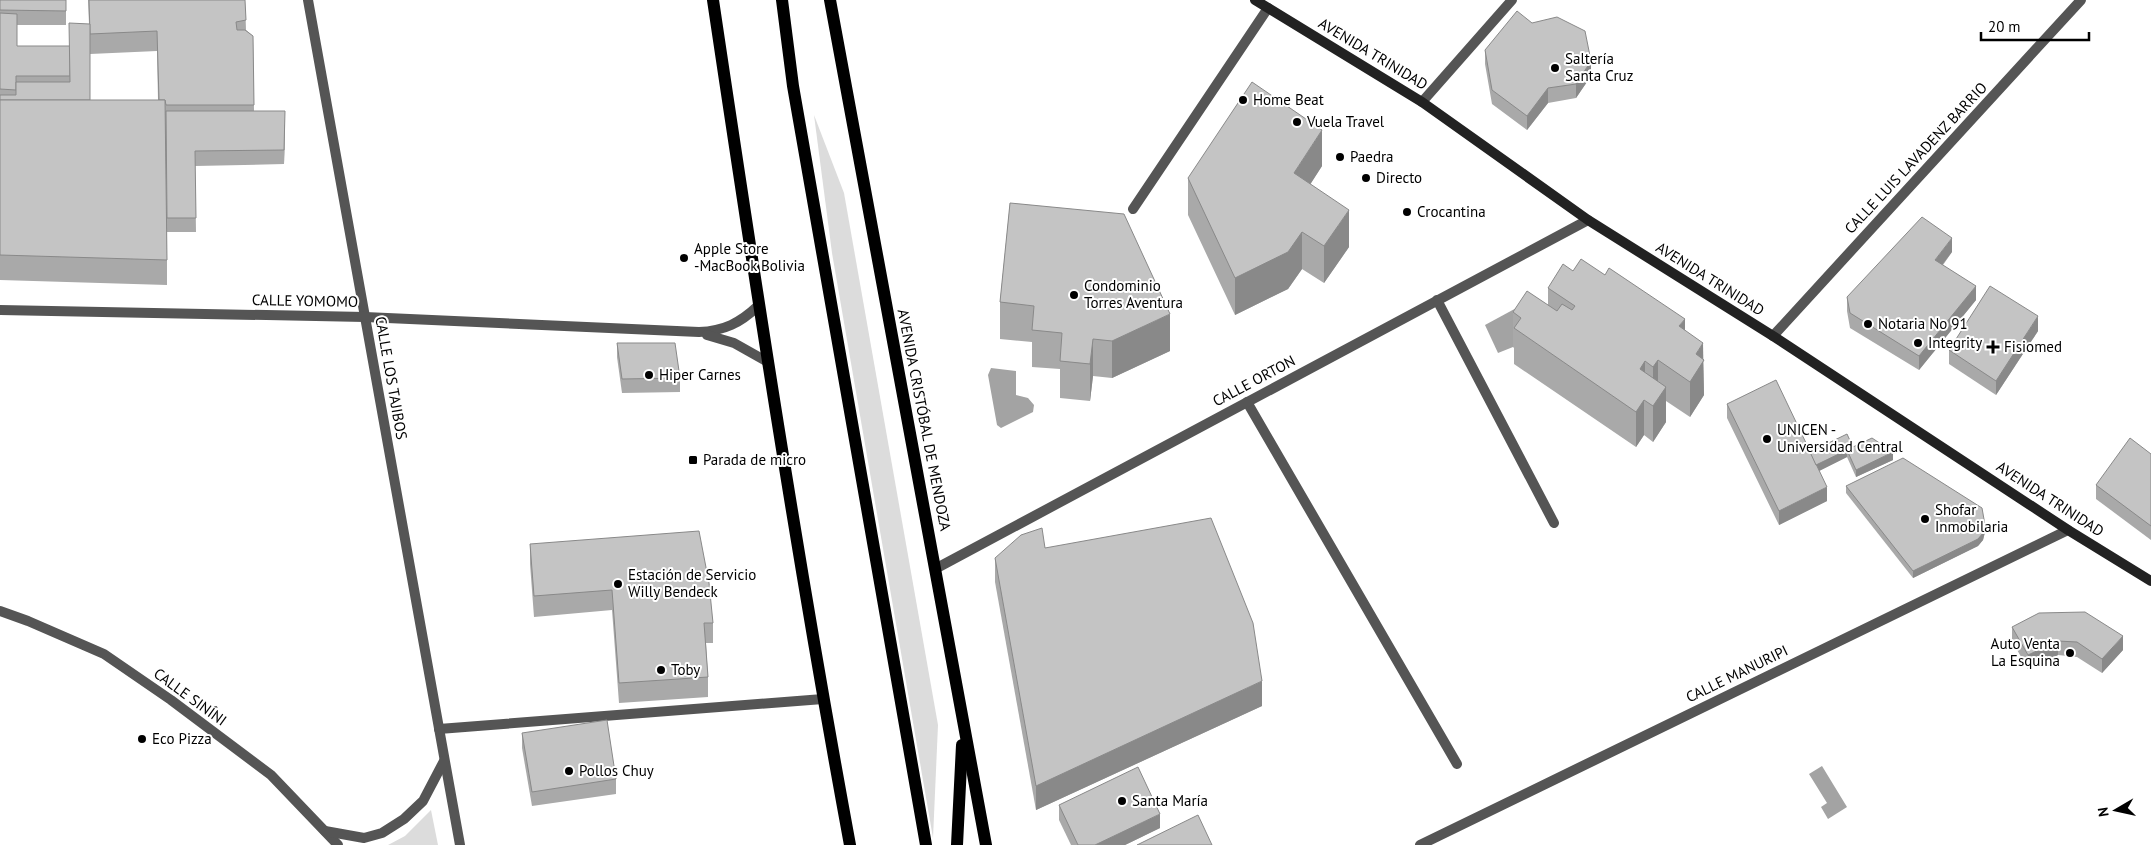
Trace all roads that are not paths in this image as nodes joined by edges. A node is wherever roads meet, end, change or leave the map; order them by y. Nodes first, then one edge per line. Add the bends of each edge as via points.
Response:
1 (308, 0) edge
2 (713, 0) edge
3 (782, 0) edge
4 (830, 0) edge
5 (1254, 0) edge
6 (1512, 0) edge
7 (2081, 0) edge
8 (1268, 8) junction
9 (1422, 102) junction
10 (1133, 208) dead end
11 (1588, 220) junction
12 (1437, 300) junction
13 (758, 306) junction
14 (0, 310) edge
15 (365, 318) junction
16 (699, 332) junction
17 (1773, 336) junction
18 (766, 361) junction
19 (1247, 402) junction
20 (1554, 523) dead end
21 (2068, 530) junction
22 (935, 569) junction
23 (2151, 581) edge
24 (0, 611) edge
25 (823, 699) junction
26 (963, 725) junction
27 (439, 729) junction
28 (444, 760) junction
29 (1457, 764) dead end
30 (325, 831) junction
31 (338, 845) edge
32 (460, 845) edge
33 (850, 845) edge
34 (926, 845) edge
35 (957, 845) edge
36 (986, 845) edge
37 (1420, 845) edge

1 - 15 street, CALLE LOS TAJIBOS
2 - 13 main road
3 - 34 main road via 795,96
4 - 22 main road, AVENIDA CRISTÓBAL DE MENDOZA
5 - 8 main road, AVENIDA TRINIDAD
6 - 9 street
7 - 17 street, CALLE LUIS LAVADENZ BARRIO
8 - 9 main road, AVENIDA TRINIDAD
8 - 10 street
9 - 11 main road, AVENIDA TRINIDAD
11 - 12 street, CALLE ORTON
11 - 17 main road, AVENIDA TRINIDAD
12 - 19 street, CALLE ORTON
12 - 20 street
13 - 16 street, CALLE YOMOMO via 732,326 716,332
13 - 18 main road
14 - 15 street, CALLE YOMOMO
15 - 16 street, CALLE YOMOMO
15 - 27 street, CALLE LOS TAJIBOS
16 - 18 street, CALLE YOMOMO via 734,343
17 - 21 main road, AVENIDA TRINIDAD
18 - 25 main road
19 - 22 street, CALLE ORTON
19 - 29 street
21 - 23 main road, AVENIDA TRINIDAD
21 - 37 street, CALLE MANURIPI
22 - 26 main road, AVENIDA CRISTÓBAL DE MENDOZA
24 - 30 street, CALLE SINÍNI via 104,654 272,775
25 - 27 street
25 - 33 main road
26 - 35 main road
26 - 36 main road, AVENIDA CRISTÓBAL DE MENDOZA
27 - 28 street, CALLE LOS TAJIBOS
28 - 30 street via 423,801 382,833 364,838
28 - 32 street, CALLE LOS TAJIBOS
30 - 31 street, CALLE SINÍNI

